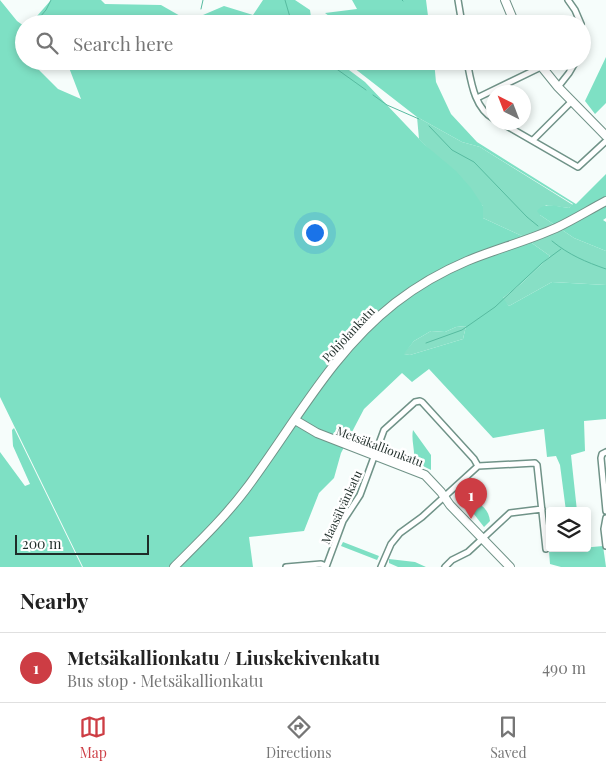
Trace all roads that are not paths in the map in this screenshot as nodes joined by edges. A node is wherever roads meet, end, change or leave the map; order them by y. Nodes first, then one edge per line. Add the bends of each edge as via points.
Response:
1 (458, 0) edge
2 (505, 0) edge
3 (568, 0) edge
4 (460, 15) edge
5 (510, 15) edge
6 (577, 15) edge
7 (469, 70) edge
8 (528, 70) edge
9 (544, 70) edge
10 (571, 70) edge
11 (558, 87) junction
12 (476, 98) junction
13 (572, 101) junction
14 (486, 114) edge
15 (515, 130) edge
16 (606, 136) edge
17 (533, 140) junction
18 (606, 141) edge
19 (606, 201) edge
20 (295, 420) junction
21 (606, 452) edge
22 (375, 456) junction
23 (478, 466) junction
24 (444, 497) junction
25 (542, 509) junction
26 (606, 511) edge
27 (606, 518) edge
28 (483, 538) junction
29 (606, 546) edge
30 (546, 549) dead end
31 (326, 566) edge
32 (174, 567) edge
33 (286, 567) edge
34 (382, 567) edge
35 (445, 567) edge
36 (510, 567) edge

1 - 4 street
2 - 5 main road
3 - 6 street
7 - 12 street
8 - 12 street
9 - 11 main road
10 - 11 street
11 - 13 main road
12 - 14 street
13 - 16 main road
13 - 17 street
15 - 17 street
17 - 18 street via 578,167
19 - 20 main road, Pohjolankatu via 557,228 467,261 412,291 355,339
20 - 22 main road, Metsäkallionkatu via 318,434
20 - 32 main road, Pohjolankatu via 245,491
21 - 26 street via 601,458
22 - 23 street, Maasälvänkatu via 384,430 414,402 420,401
22 - 24 main road, Metsäkallionkatu via 425,475
22 - 31 street, Maasälvänkatu via 360,495 343,521
23 - 24 street
23 - 25 street via 535,463
24 - 28 main road, Metsäkallionkatu
24 - 34 street via 400,532 391,544
25 - 28 street via 510,513
25 - 30 street
27 - 29 street
28 - 35 street
28 - 36 main road, Metsäkallionkatu
31 - 33 street

